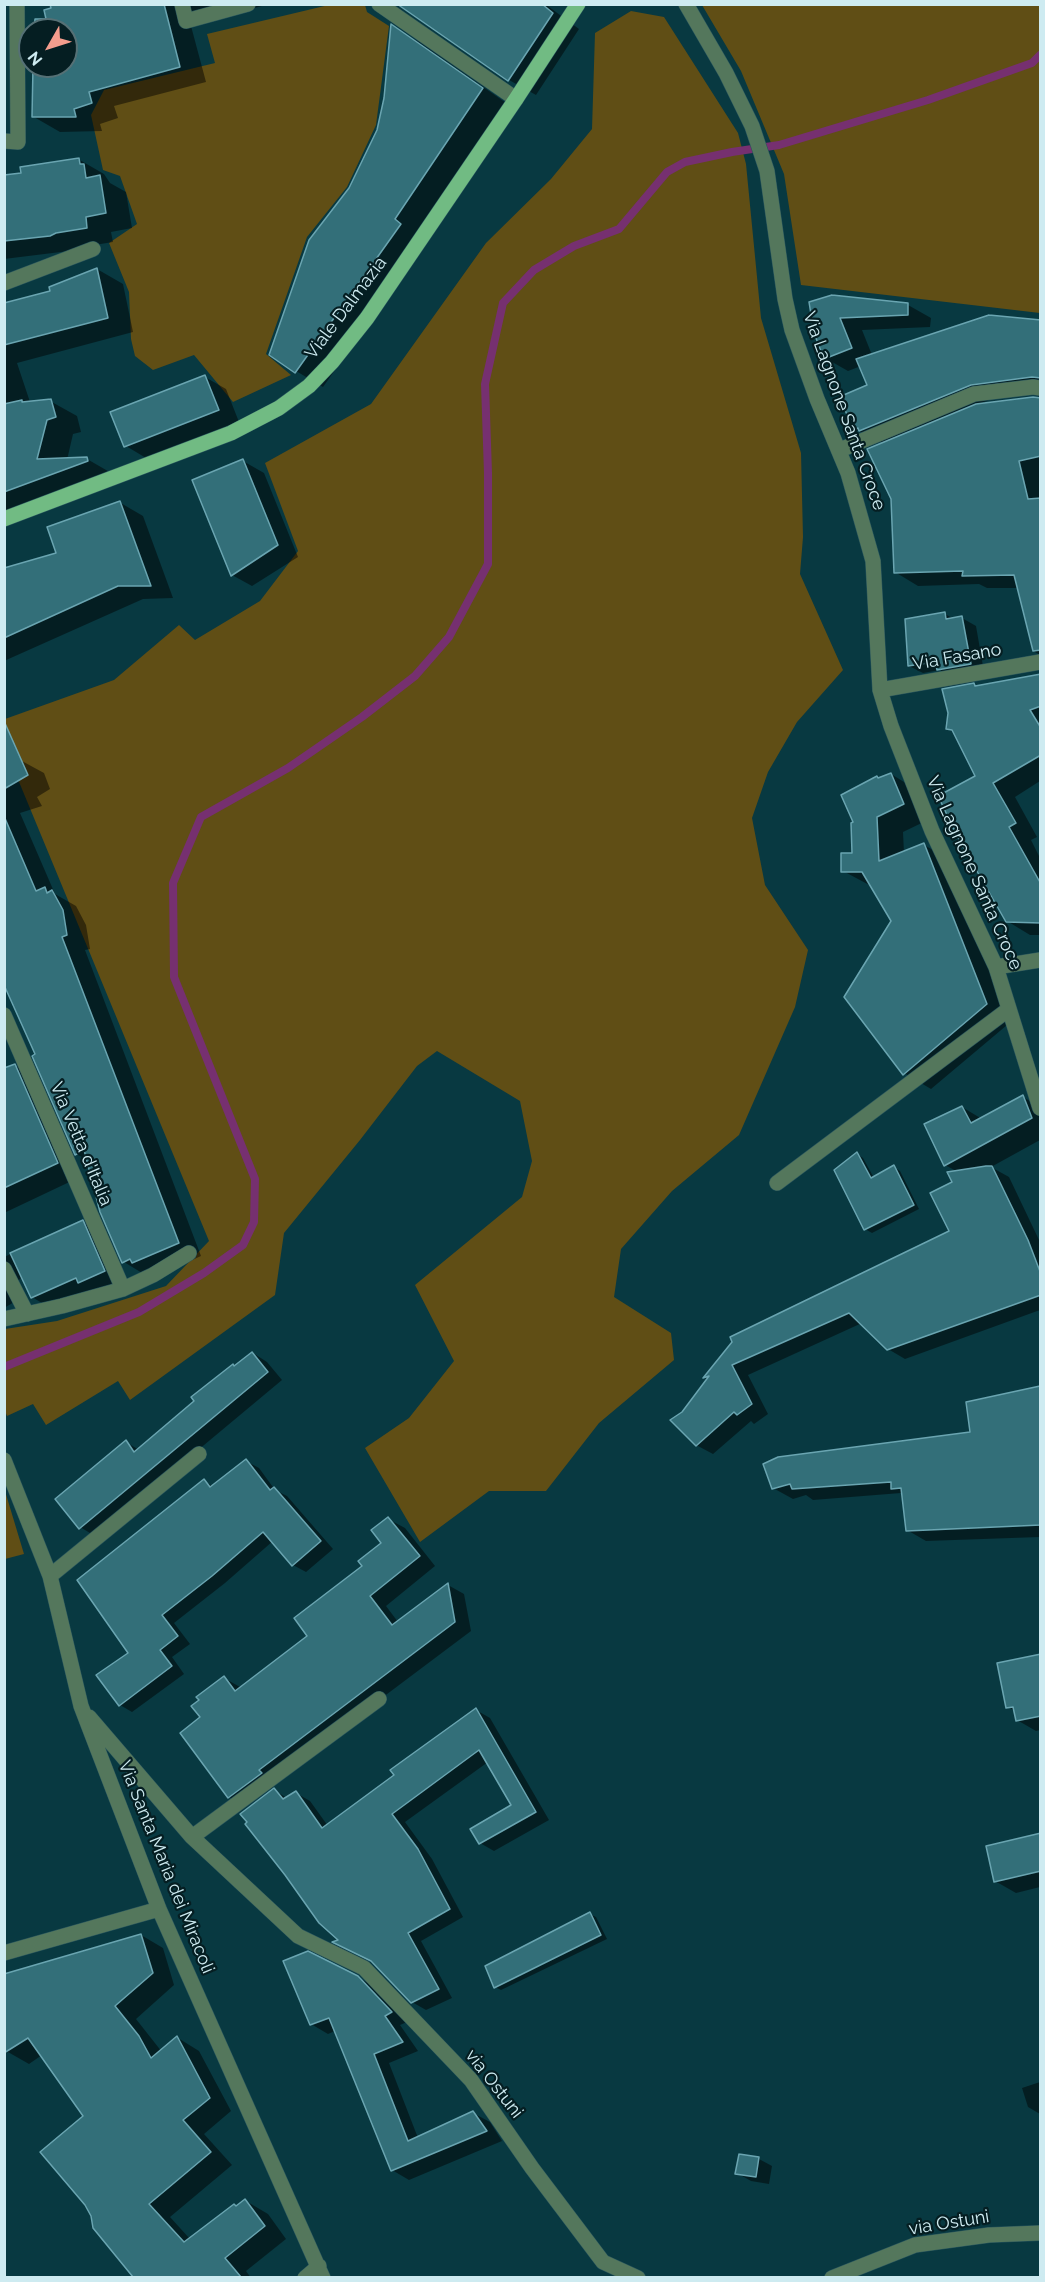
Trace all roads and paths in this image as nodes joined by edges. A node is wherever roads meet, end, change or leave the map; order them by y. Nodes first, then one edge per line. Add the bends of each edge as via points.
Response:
1 (17, 4) edge
2 (182, 4) edge
3 (248, 4) edge
4 (379, 4) edge
5 (578, 4) edge
6 (686, 4) edge
7 (516, 99) junction
8 (4, 141) edge
9 (93, 249) dead end
10 (4, 283) edge
11 (1041, 388) edge
12 (840, 450) junction
13 (4, 519) edge
14 (1041, 662) edge
15 (880, 690) junction
16 (1041, 960) edge
17 (996, 967) junction
18 (1009, 1009) junction
19 (4, 1015) edge
20 (1041, 1108) edge
21 (777, 1184) dead end
22 (189, 1253) dead end
23 (4, 1269) edge
24 (123, 1289) junction
25 (27, 1314) junction
26 (4, 1319) edge
27 (199, 1454) dead end
28 (4, 1460) edge
29 (50, 1576) junction
30 (379, 1699) dead end
31 (81, 1706) junction
32 (192, 1837) junction
33 (159, 1909) junction
34 (4, 1953) edge
35 (1041, 2233) edge
36 (321, 2272) edge
37 (305, 2277) edge
38 (638, 2277) edge
39 (832, 2277) edge

1 - 8 street via 18,142
2 - 3 street via 186,21
4 - 7 street
5 - 7 main road, Viale Dalmazia
6 - 12 street, Via Lagnone Santa Croce via 752,126 766,171 792,330
7 - 13 main road, Viale Dalmazia via 367,318 332,362 295,398 231,433
9 - 10 street
11 - 12 street via 974,394
12 - 15 street, Via Lagnone Santa Croce via 873,561
14 - 15 street, Via Fasano
15 - 17 street, Via Lagnone Santa Croce via 932,831
16 - 17 street
17 - 18 street, Via Lagnone Santa Croce
18 - 20 street, Via Lagnone Santa Croce
18 - 21 street
19 - 24 street, Via Vetta d'Italia
22 - 24 street
23 - 25 street
24 - 25 street
25 - 26 street
27 - 29 street
28 - 29 street, Via Santa Maria dei Miracoli
29 - 31 street, Via Santa Maria dei Miracoli
30 - 32 street
31 - 32 street, via Ostuni
31 - 33 street, Via Santa Maria dei Miracoli
32 - 38 street, via Ostuni via 298,1936 364,1968 471,2080 603,2262
33 - 34 street
33 - 36 street, Via Santa Maria dei Miracoli
35 - 39 street, via Ostuni via 915,2245
36 - 37 street

